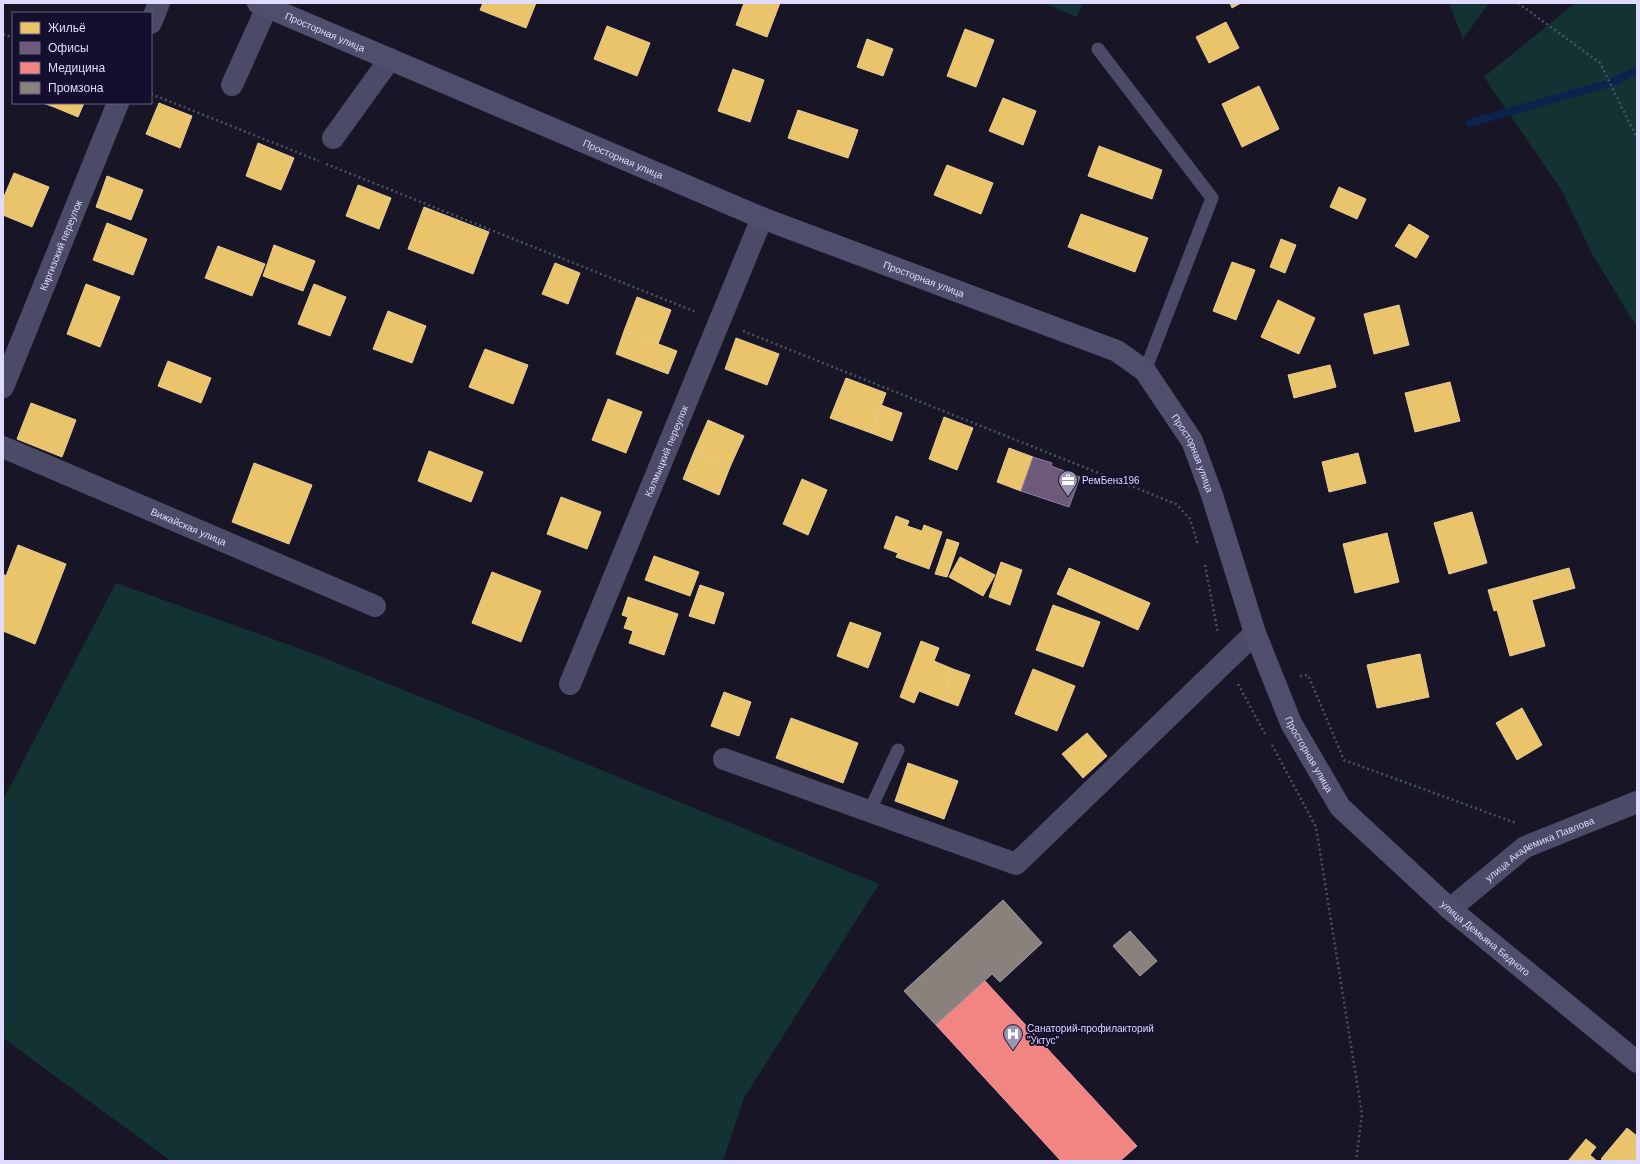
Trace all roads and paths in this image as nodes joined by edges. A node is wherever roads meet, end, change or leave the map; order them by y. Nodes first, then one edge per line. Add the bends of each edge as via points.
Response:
1 (159, 3) edge
2 (1518, 3) edge
3 (263, 5) edge
4 (152, 20) edge
5 (1098, 49) dead end
6 (390, 59) junction
7 (232, 85) dead end
8 (152, 94) edge
9 (118, 104) edge
10 (333, 138) dead end
11 (1637, 138) edge
12 (762, 218) junction
13 (719, 322) junction
14 (1145, 371) junction
15 (3, 387) edge
16 (3, 448) edge
17 (1200, 548) dead end
18 (1204, 562) dead end
19 (375, 606) dead end
20 (1255, 633) junction
21 (1228, 659) junction
22 (1273, 679) junction
23 (570, 684) dead end
24 (1238, 684) junction
25 (898, 750) dead end
26 (724, 759) dead end
27 (1637, 802) edge
28 (1340, 807) joint
29 (870, 810) junction
30 (1554, 836) junction
31 (1450, 909) junction
32 (1637, 1062) edge
33 (1356, 1161) edge

1 - 4 street
2 - 11 path via 1600,63
3 - 6 street, Просторная улица
3 - 7 street
5 - 14 lane via 1212,198
6 - 10 street
6 - 12 street, Просторная улица
8 - 13 path
9 - 15 street, Киргизский переулок
12 - 13 street, Калмыцкий переулок
12 - 14 street, Просторная улица via 1117,351
13 - 17 path via 1176,504 1190,519
13 - 23 street, Калмыцкий переулок
14 - 20 street, Просторная улица via 1192,442 1212,495
16 - 19 street, Вижайская улица
18 - 21 path via 1218,635
20 - 21 street
20 - 22 street, Просторная улица
21 - 24 path
21 - 29 street via 1016,864
22 - 24 path
22 - 28 street, Просторная улица via 1291,723
22 - 30 path via 1308,675 1344,760
24 - 33 path via 1316,827 1362,1114
25 - 29 lane
26 - 29 street
27 - 30 street, улица Академика Павлова
28 - 31 street, улица Демьяна Бедного
30 - 31 street, улица Академика Павлова via 1525,847
31 - 32 street, улица Демьяна Бедного

